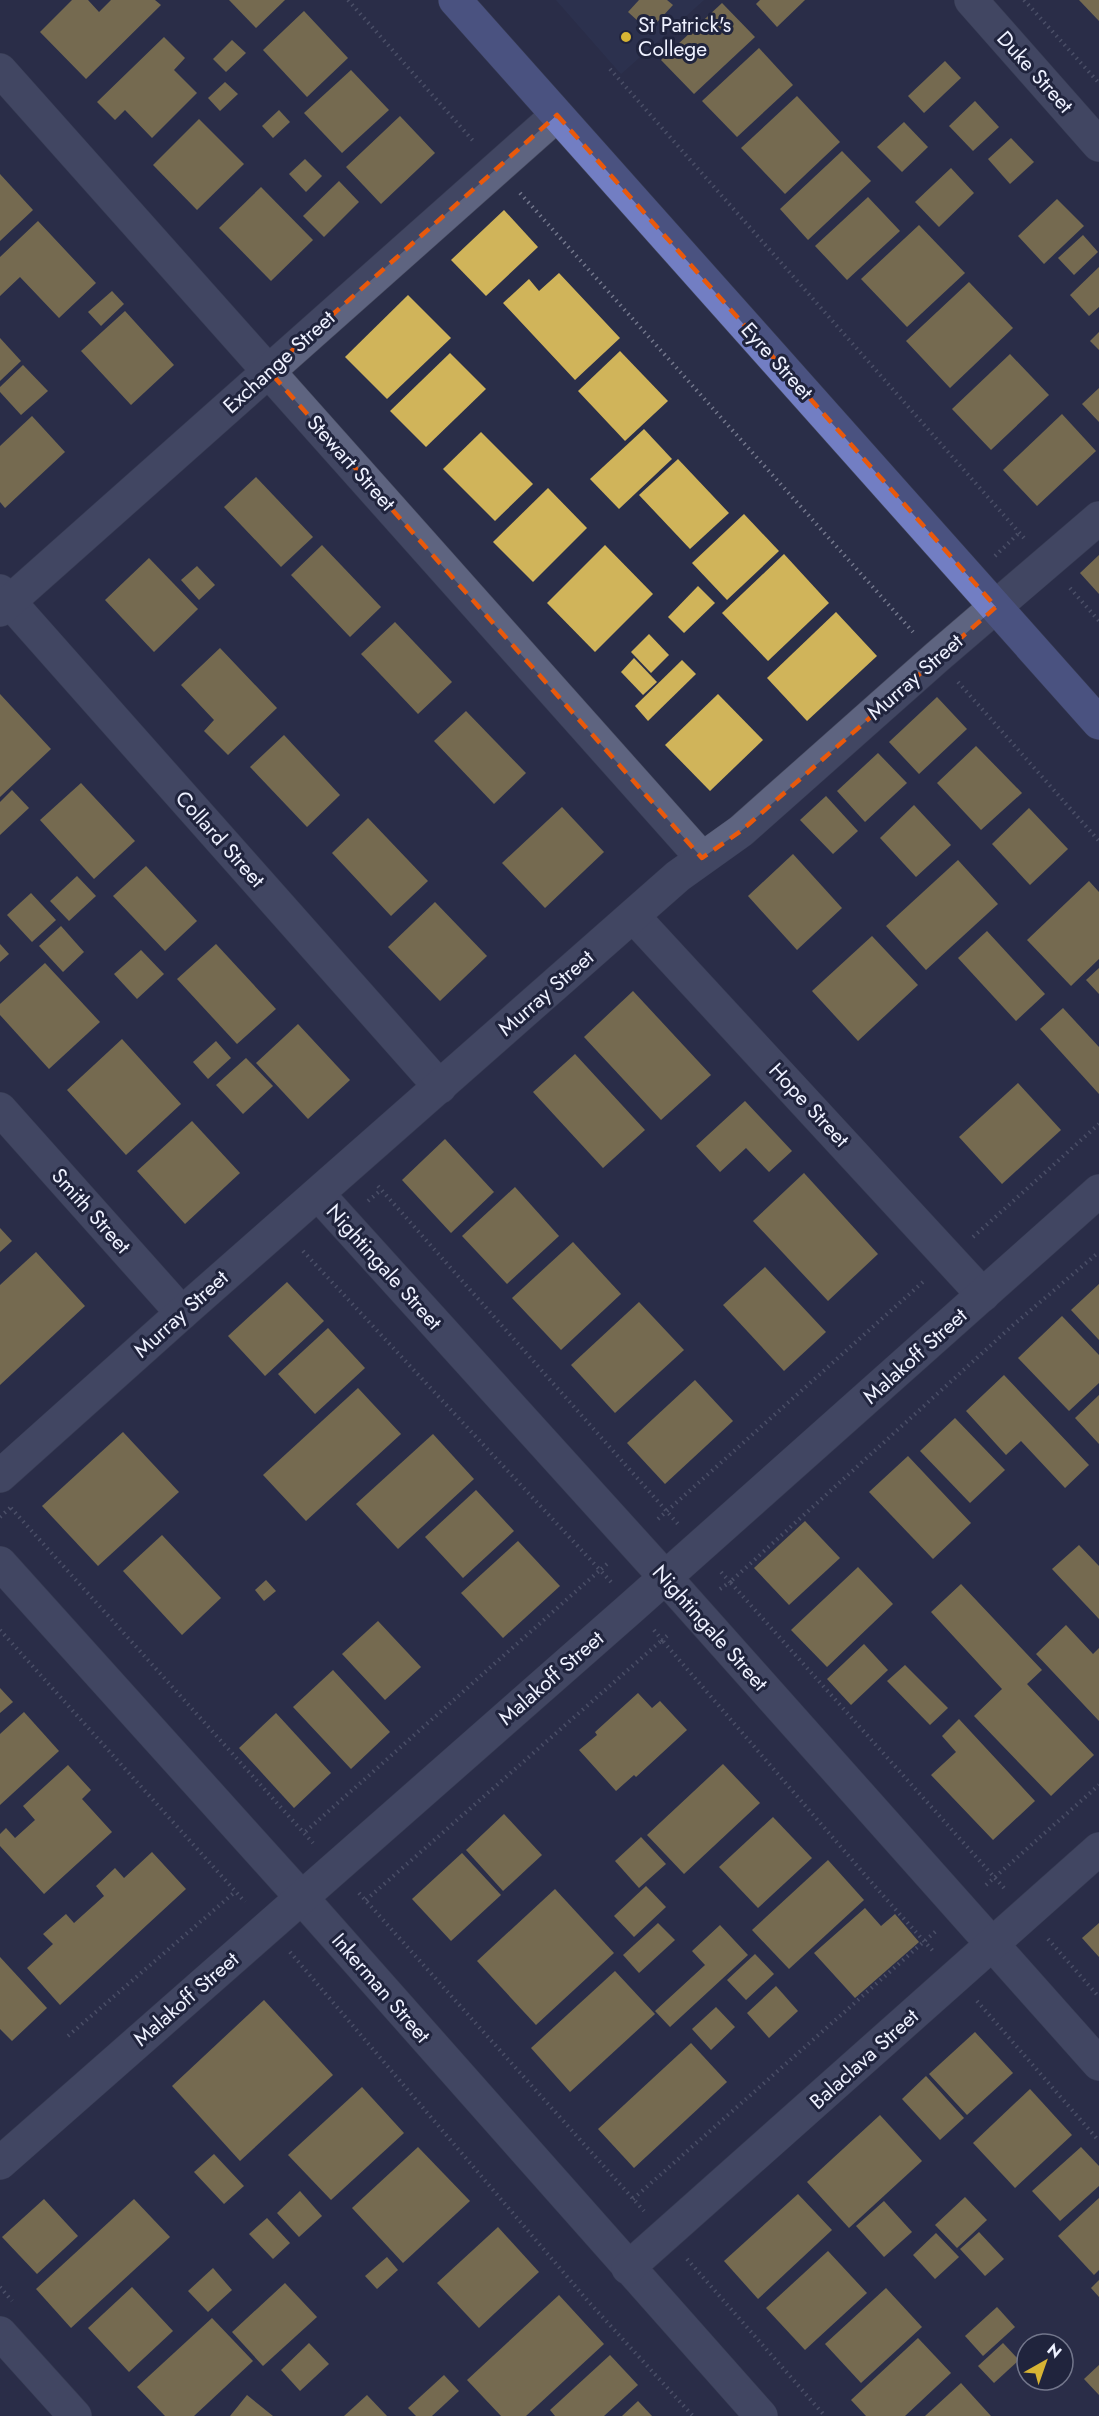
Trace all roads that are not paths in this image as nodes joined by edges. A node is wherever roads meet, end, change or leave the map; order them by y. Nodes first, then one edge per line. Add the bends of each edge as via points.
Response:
1 (456, 0) edge
2 (971, 0) edge
3 (0, 70) edge
4 (557, 115) junction
5 (1099, 145) edge
6 (269, 370) junction
7 (1099, 518) edge
8 (3, 601) edge
9 (996, 607) junction
10 (1099, 723) edge
11 (702, 858) junction
12 (633, 916) junction
13 (440, 1087) junction
14 (0, 1109) edge
15 (1099, 1191) edge
16 (318, 1194) junction
17 (984, 1294) junction
18 (182, 1313) junction
19 (0, 1476) edge
20 (0, 1563) edge
21 (665, 1577) junction
22 (1099, 1849) edge
23 (301, 1897) junction
24 (992, 1945) junction
25 (1099, 2064) edge
26 (0, 2163) edge
27 (628, 2268) junction
28 (0, 2333) edge
29 (75, 2416) edge
30 (761, 2416) edge

1 - 4 main road, Eyre Street
2 - 5 street, Duke Street
3 - 6 street, Stewart Street
4 - 6 street, Exchange Street
4 - 9 main road, Eyre Street
6 - 8 street, Exchange Street
6 - 11 street, Stewart Street
7 - 9 street, Murray Street via 1058,575
8 - 13 street, Collard Street
9 - 10 main road, Eyre Street
9 - 11 street, Murray Street via 741,831
11 - 12 street, Murray Street
12 - 13 street, Murray Street
12 - 17 street, Hope Street
13 - 16 street, Murray Street
14 - 18 street, Smith Street
15 - 17 street, Malakoff Street
16 - 18 street, Murray Street
16 - 21 street, Nightingale Street
17 - 21 street, Malakoff Street
18 - 19 street, Murray Street
20 - 23 street, Inkerman Street
21 - 23 street, Malakoff Street
21 - 24 street, Nightingale Street
22 - 24 street, Balaclava Street
23 - 26 street, Malakoff Street
23 - 27 street, Inkerman Street
24 - 25 street, Nightingale Street
24 - 27 street, Balaclava Street
27 - 30 street, Inkerman Street
28 - 29 street

